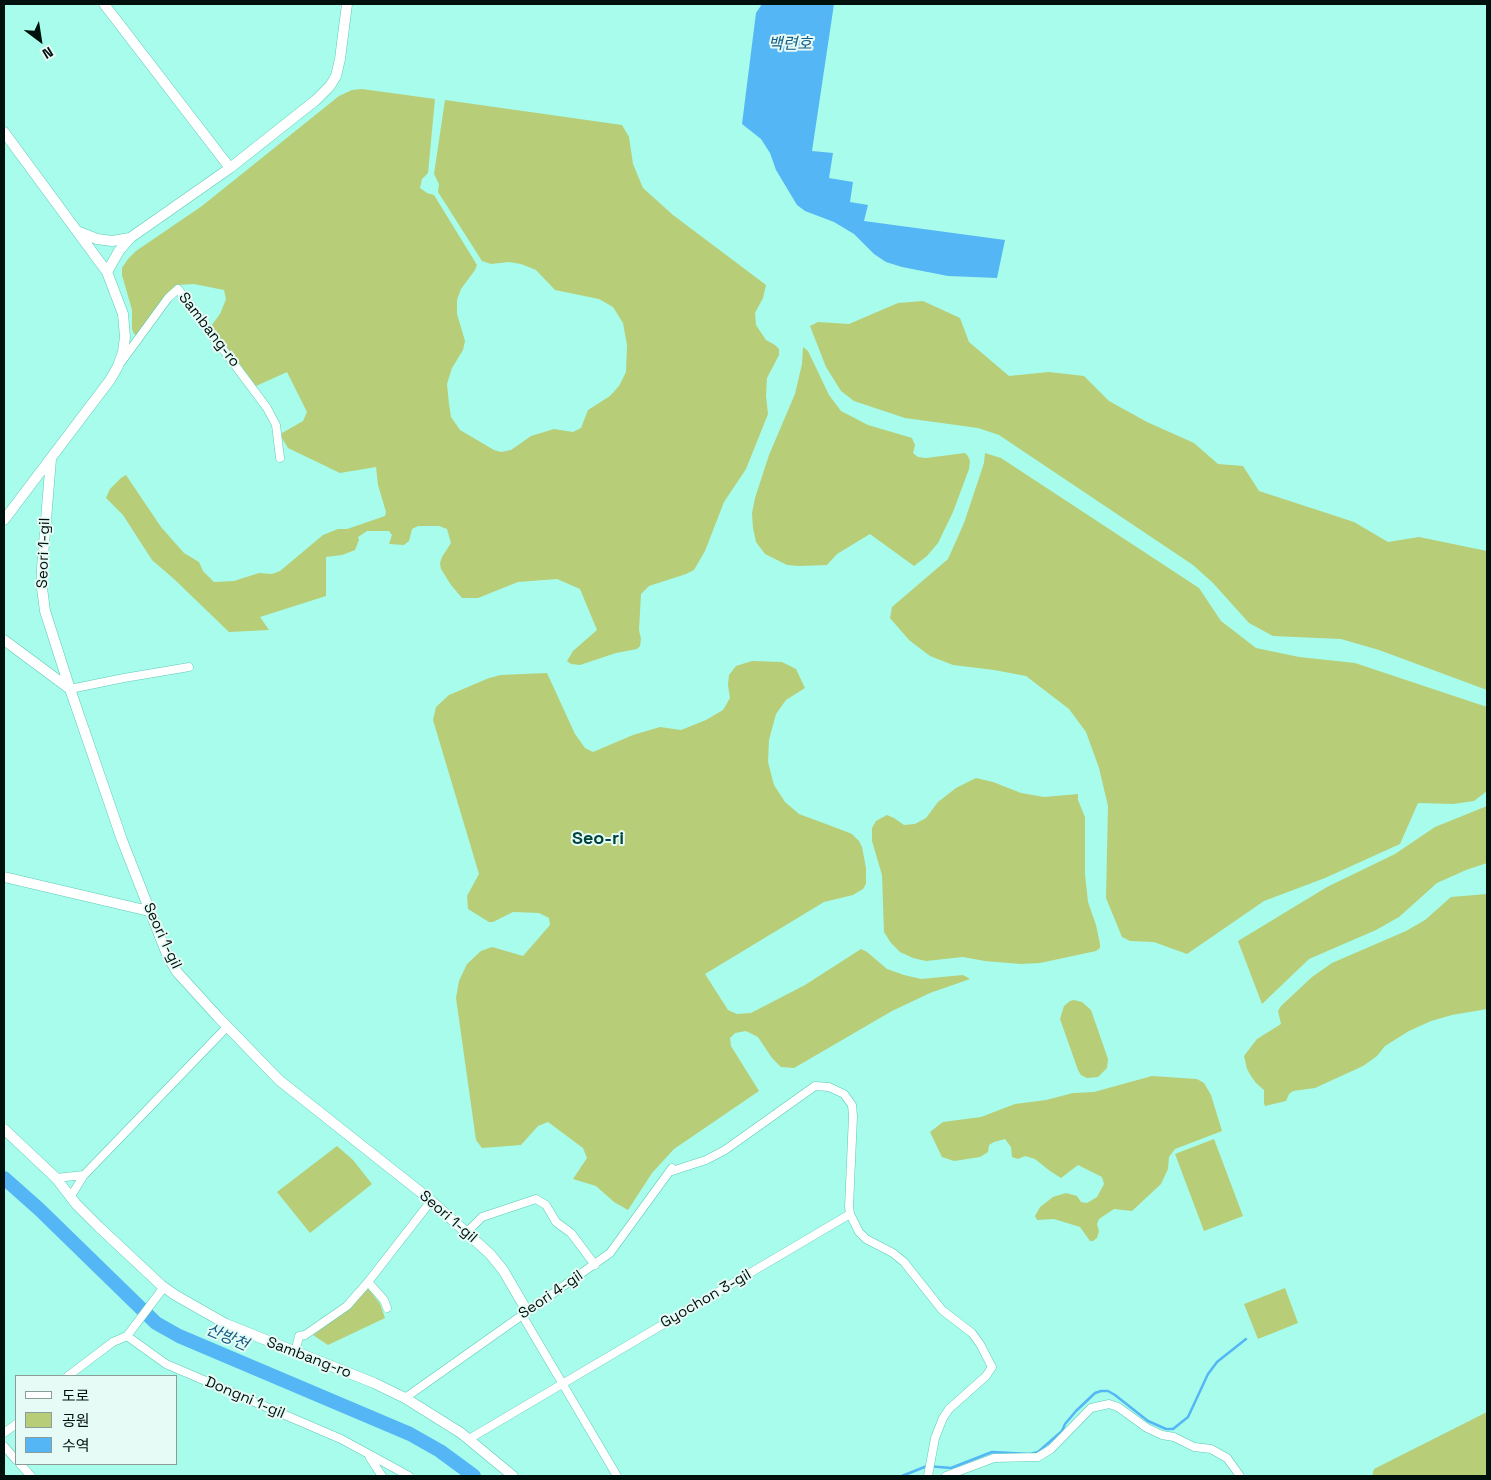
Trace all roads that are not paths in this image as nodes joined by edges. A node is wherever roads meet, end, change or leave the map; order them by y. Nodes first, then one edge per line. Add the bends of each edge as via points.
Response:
1 (104, 4) edge
2 (347, 4) edge
3 (4, 132) edge
4 (230, 168) junction
5 (78, 232) junction
6 (130, 238) junction
7 (107, 272) junction
8 (118, 366) junction
9 (280, 458) dead end
10 (51, 459) junction
11 (4, 520) edge
12 (4, 640) edge
13 (189, 667) dead end
14 (70, 689) junction
15 (4, 877) edge
16 (149, 911) junction
17 (227, 1026) junction
18 (4, 1129) edge
19 (84, 1175) junction
20 (56, 1178) junction
21 (71, 1196) junction
22 (431, 1201) junction
23 (850, 1214) junction
24 (466, 1233) junction
25 (595, 1265) junction
26 (368, 1282) junction
27 (164, 1287) junction
28 (387, 1308) dead end
29 (524, 1313) junction
30 (127, 1336) junction
31 (295, 1353) junction
32 (69, 1375) edge
33 (562, 1384) junction
34 (405, 1398) junction
35 (15, 1425) edge
36 (4, 1433) edge
37 (469, 1440) junction
38 (4, 1446) edge
39 (368, 1454) junction
40 (15, 1459) edge
41 (21, 1465) edge
42 (928, 1475) edge
43 (31, 1476) edge
44 (382, 1476) edge
45 (409, 1476) edge
46 (513, 1476) edge
47 (617, 1476) edge
48 (946, 1476) edge
49 (1240, 1476) edge

1 - 4 street
2 - 4 street via 340,59 330,86
3 - 5 street, Sambang-ro
4 - 6 street
5 - 6 street via 112,241
5 - 7 street, Sambang-ro
6 - 7 street
7 - 8 street, Sambang-ro via 123,314 125,337
8 - 9 street, Sambang-ro via 178,289 267,408 276,425
8 - 10 street, Sambang-ro
10 - 11 street, Sambang-ro
10 - 14 street, Seori 1-gil via 42,588 45,611
12 - 14 street
13 - 14 street
14 - 16 street, Seori 1-gil
15 - 16 street
16 - 17 street, Seori 1-gil via 176,972
17 - 19 street
17 - 22 street, Seori 1-gil via 279,1080
18 - 20 street, Sambang-ro
19 - 20 street
19 - 21 street
20 - 21 street, Sambang-ro
21 - 27 street, Sambang-ro
22 - 24 street, Seori 1-gil
22 - 26 street
23 - 25 street, Seori 4-gil via 852,1106 844,1094 829,1087 816,1086 725,1150 706,1160 670,1170 610,1253
23 - 33 street, Gyochon 3-gil
23 - 42 street via 866,1239 904,1262 942,1310 972,1334 992,1367 943,1418 934,1438
24 - 25 street via 482,1217 536,1199 546,1205 556,1222 571,1233
24 - 29 street, Seori 1-gil via 503,1270
25 - 29 street, Seori 4-gil
26 - 28 street via 388,1298
26 - 31 street via 347,1306 299,1336
27 - 30 street
27 - 31 street, Sambang-ro via 226,1324
29 - 33 street, Seori 1-gil
29 - 34 street, Seori 4-gil
30 - 32 street via 113,1342
30 - 39 street, Dongni 1-gil via 166,1364 341,1439
31 - 34 street, Sambang-ro
33 - 37 street
33 - 47 street, Seori 1-gil
34 - 37 street, Sambang-ro
35 - 36 street
37 - 46 street, Sambang-ro
38 - 40 street
39 - 44 street, Dongni 1-gil
39 - 45 street, Dongni 1-gil
41 - 43 street
48 - 49 street via 994,1458 1038,1457 1051,1449 1091,1408 1109,1404 1162,1435 1194,1447 1210,1449 1227,1458

